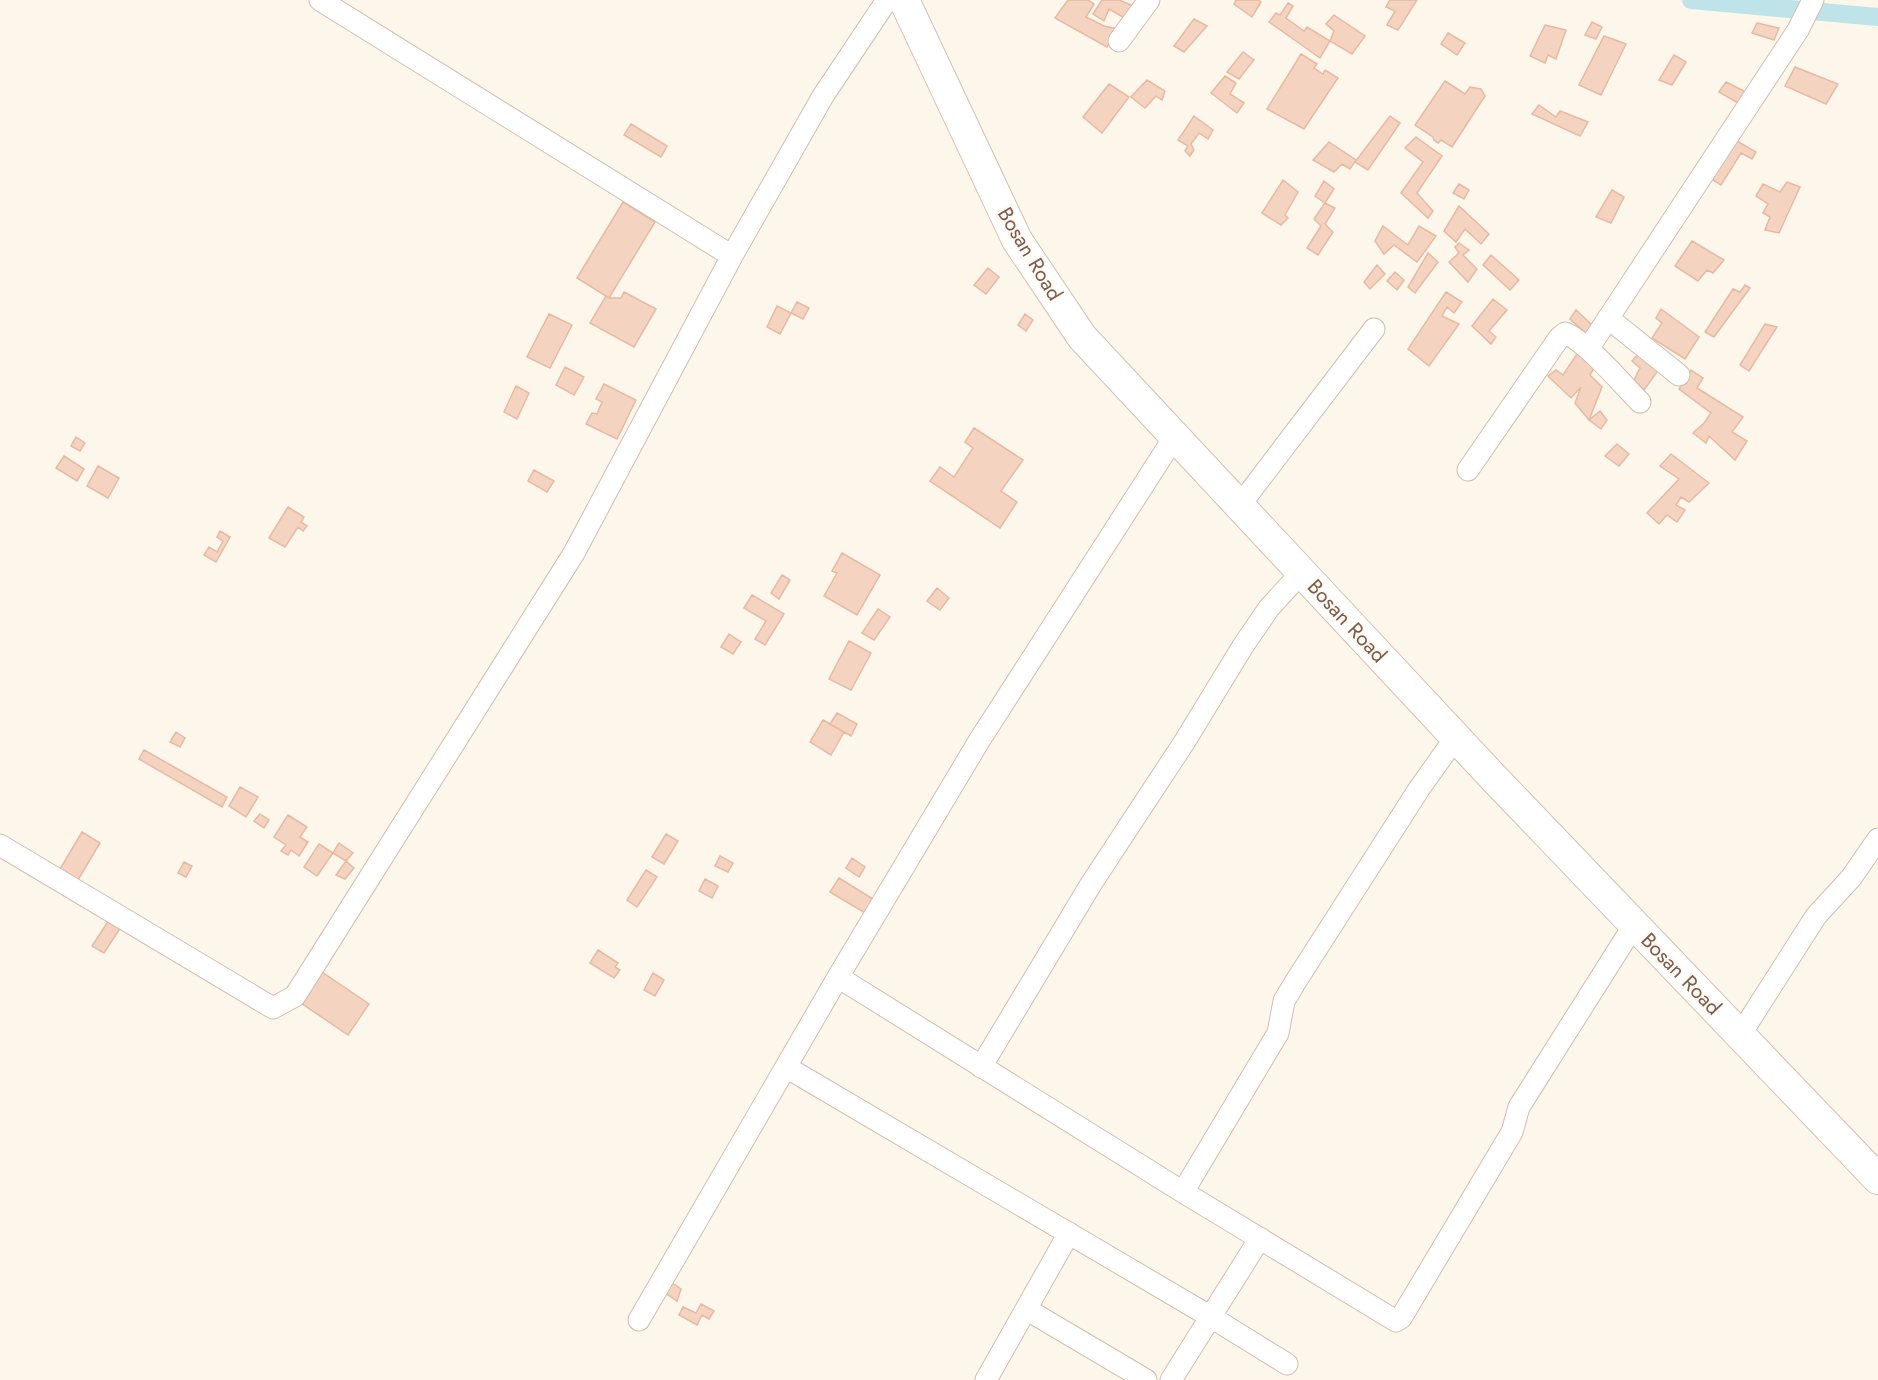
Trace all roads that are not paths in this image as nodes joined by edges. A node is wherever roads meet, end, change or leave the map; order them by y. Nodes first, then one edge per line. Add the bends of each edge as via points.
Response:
1 (320, 0) edge
2 (887, 0) edge
3 (904, 0) edge
4 (1149, 0) edge
5 (1813, 0) edge
6 (1119, 41) dead end
7 (732, 256) junction
8 (1608, 318) junction
9 (1374, 329) dead end
10 (1588, 349) junction
11 (1679, 375) dead end
12 (1640, 402) dead end
13 (1175, 436) junction
14 (1468, 470) dead end
15 (1240, 505) junction
16 (1302, 572) junction
17 (1456, 737) junction
18 (1878, 839) edge
19 (0, 845) edge
20 (1634, 925) junction
21 (838, 977) junction
22 (1740, 1035) junction
23 (786, 1067) junction
24 (981, 1067) junction
25 (1878, 1179) edge
26 (1183, 1192) junction
27 (1069, 1233) junction
28 (1260, 1238) junction
29 (1026, 1309) junction
30 (1211, 1317) junction
31 (639, 1320) dead end
32 (1287, 1364) dead end
33 (986, 1380) edge
34 (1146, 1380) edge
35 (1171, 1380) edge

1 - 7 street
2 - 7 street via 823,96
3 - 13 main road, Bosan Road via 1017,240 1082,337
4 - 6 street
5 - 8 street via 1798,30
7 - 19 street via 574,553 295,996 273,1008
8 - 10 street
8 - 11 street
9 - 15 street
10 - 12 street
10 - 14 street via 1565,333 1559,338
13 - 15 main road, Bosan Road
13 - 21 street via 979,741
15 - 16 main road, Bosan Road
16 - 17 main road, Bosan Road
16 - 24 street via 1269,608 1243,646 1091,884
17 - 20 main road, Bosan Road
17 - 26 street via 1284,1001 1278,1033
18 - 22 street via 1851,878 1816,916
20 - 22 main road, Bosan Road
20 - 28 street via 1519,1107 1512,1132 1401,1317 1396,1321
21 - 23 street
21 - 24 street
22 - 25 main road, Bosan Road
23 - 27 street
23 - 31 street
24 - 26 street
26 - 28 street
27 - 29 street
27 - 30 street
28 - 30 street
29 - 33 street
29 - 34 street
30 - 32 street
30 - 35 street

